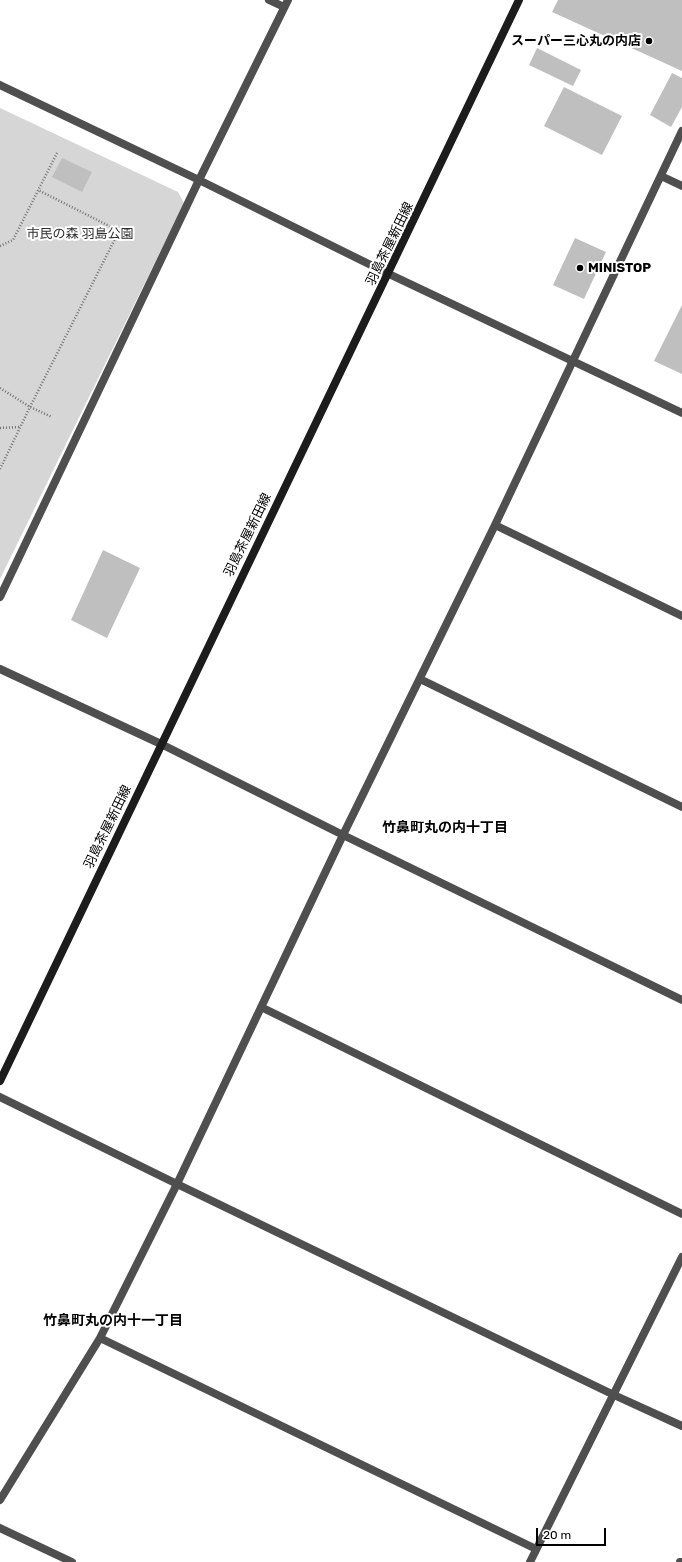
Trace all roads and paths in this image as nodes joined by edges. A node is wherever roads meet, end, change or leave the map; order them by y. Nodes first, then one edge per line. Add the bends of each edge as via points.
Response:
1 (270, 0) edge
2 (519, 0) edge
3 (286, 4) edge
4 (0, 85) edge
5 (682, 131) edge
6 (58, 151) dead end
7 (660, 176) junction
8 (199, 180) junction
9 (682, 186) edge
10 (38, 190) junction
11 (0, 246) edge
12 (388, 274) junction
13 (572, 360) junction
14 (0, 388) edge
15 (30, 406) junction
16 (682, 413) edge
17 (52, 417) dead end
18 (20, 427) junction
19 (0, 428) edge
20 (0, 469) edge
21 (495, 525) junction
22 (0, 598) edge
23 (682, 616) edge
24 (0, 669) edge
25 (420, 679) junction
26 (161, 744) junction
27 (682, 807) edge
28 (343, 835) junction
29 (682, 1000) edge
30 (261, 1008) junction
31 (0, 1081) edge
32 (0, 1097) edge
33 (177, 1184) junction
34 (682, 1214) edge
35 (682, 1257) edge
36 (100, 1338) junction
37 (614, 1395) junction
38 (682, 1426) edge
39 (0, 1500) edge
40 (0, 1528) edge
41 (536, 1549) junction
42 (72, 1562) edge
43 (530, 1562) edge

1 - 3 street
2 - 12 main road, 羽島茶屋新田線
3 - 8 street
4 - 8 street
5 - 7 street
6 - 10 path
7 - 9 street
7 - 13 street
8 - 12 street
8 - 22 street
10 - 11 path via 13,240
10 - 15 path via 119,231
12 - 13 street
12 - 26 main road, 羽島茶屋新田線
13 - 16 street
13 - 21 street
14 - 15 path
15 - 17 path
15 - 18 path
18 - 19 path
18 - 20 path
21 - 23 street
21 - 25 street
24 - 26 street
25 - 27 street
25 - 28 street
26 - 28 street
26 - 31 main road, 羽島茶屋新田線
28 - 29 street
28 - 30 street
30 - 33 street
30 - 34 street
32 - 33 street
33 - 36 street
33 - 37 street
35 - 37 street
36 - 39 street
36 - 41 street
37 - 38 street
37 - 41 street
40 - 42 street
41 - 43 street

